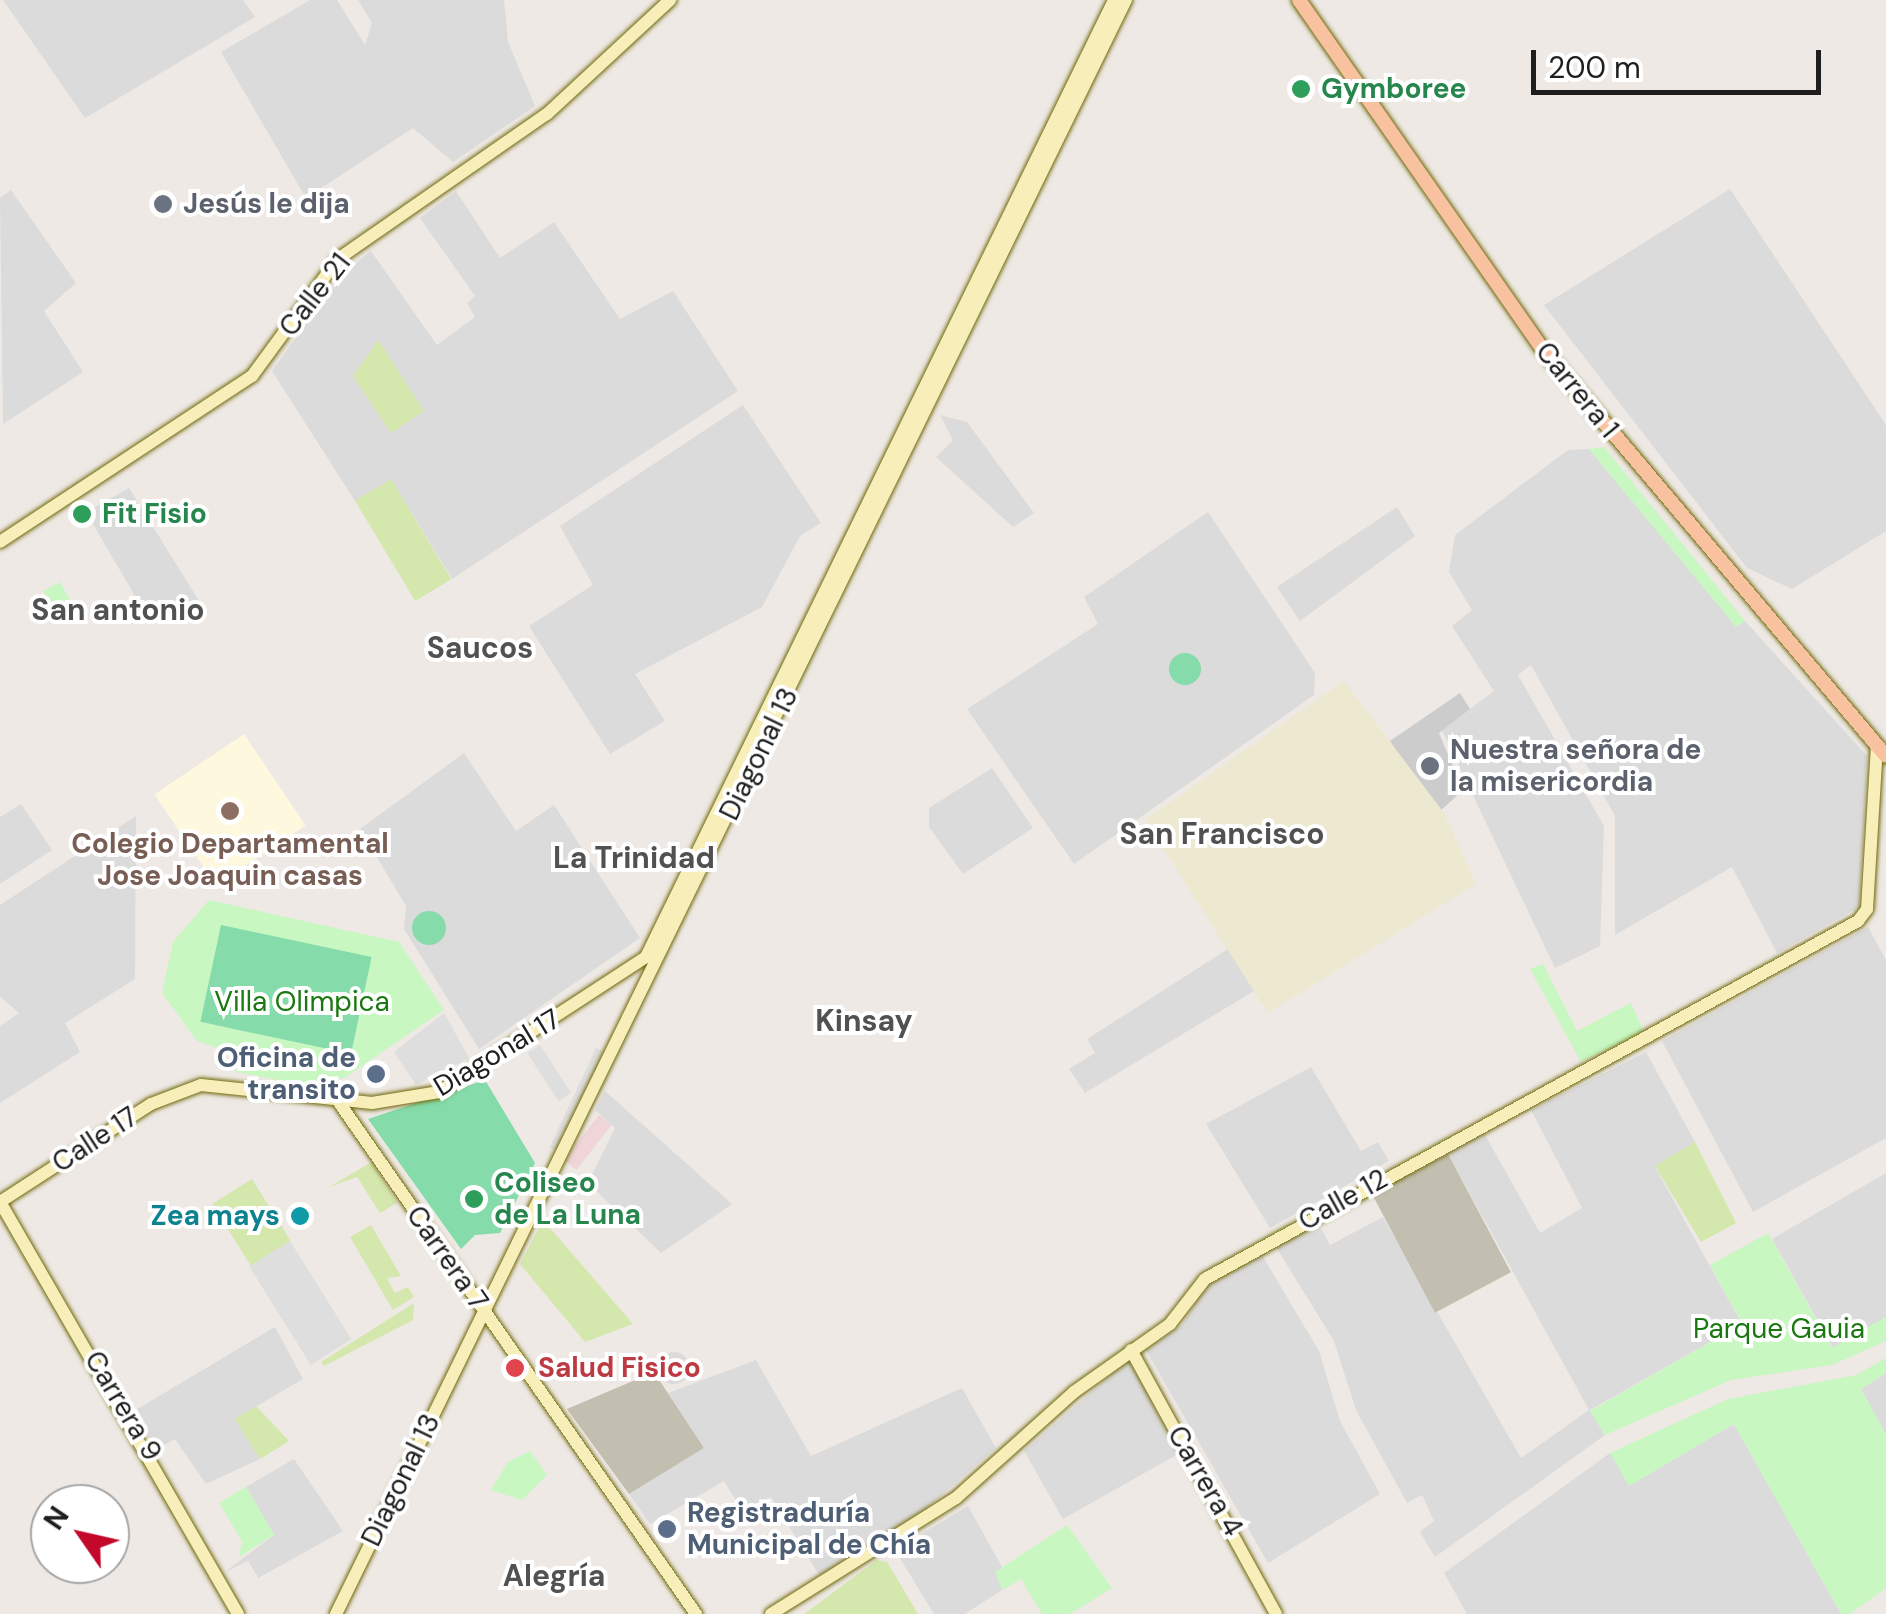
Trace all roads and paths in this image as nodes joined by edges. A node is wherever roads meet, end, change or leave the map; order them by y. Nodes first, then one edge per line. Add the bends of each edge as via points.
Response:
1 (670, 0) edge
2 (1114, 0) edge
3 (1126, 0) edge
4 (1299, 0) edge
5 (0, 542) edge
6 (1881, 751) edge
7 (1882, 795) edge
8 (613, 980) junction
9 (619, 1038) junction
10 (194, 1086) joint
11 (335, 1099) junction
12 (372, 1103) junction
13 (0, 1202) edge
14 (491, 1294) junction
15 (482, 1312) junction
16 (1131, 1350) junction
17 (238, 1614) edge
18 (336, 1614) edge
19 (696, 1614) edge
20 (770, 1614) edge
21 (1276, 1614) edge

1 - 5 main road, Calle 21 via 548,114 338,259 252,376
2 - 8 main road, Diagonal 13 via 652,946
3 - 9 main road, Diagonal 13
4 - 6 main road, Carrera 1 via 1543,350
6 - 7 main road, Calle 12
7 - 16 main road, Calle 12 via 1868,908 1858,921 1264,1244 1201,1282 1170,1324
8 - 9 main road via 637,984
8 - 12 main road, Diagonal 17 via 455,1085
9 - 14 main road, Diagonal 13
10 - 11 main road, Diagonal 17
10 - 13 main road, Calle 17
11 - 12 main road, Diagonal 17
11 - 15 main road, Carrera 7
12 - 14 main road, Carrera 7 via 362,1115 374,1138 473,1295
13 - 17 main road, Carrera 9
14 - 15 main road, Diagonal 13
15 - 18 main road, Diagonal 13
15 - 19 main road, Carrera 7 via 553,1400
16 - 20 main road, Calle 12 via 956,1498
16 - 21 main road, Carrera 4

